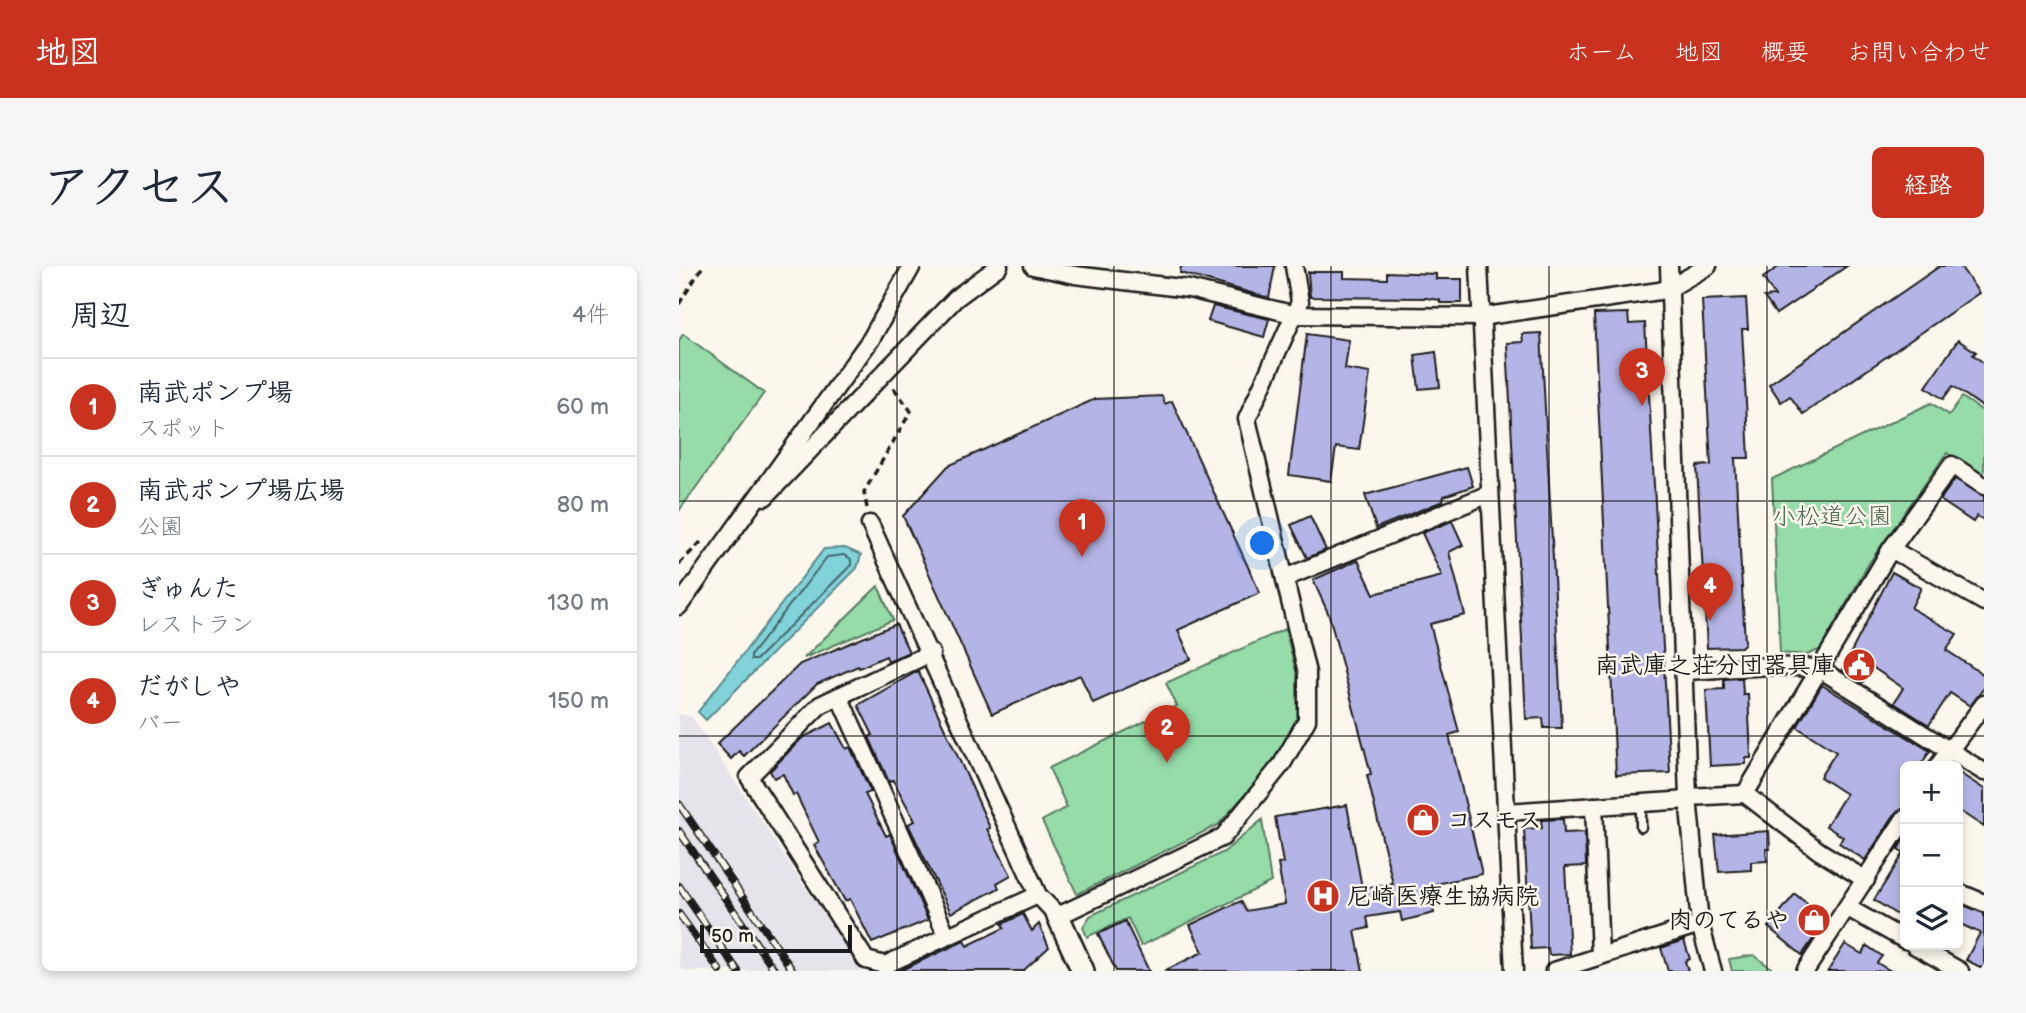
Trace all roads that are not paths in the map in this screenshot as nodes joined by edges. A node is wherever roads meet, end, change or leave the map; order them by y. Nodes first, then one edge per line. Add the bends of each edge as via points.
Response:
1 (912, 266) edge
2 (999, 266) edge
3 (1033, 266) edge
4 (1294, 266) edge
5 (1479, 266) edge
6 (1669, 266) edge
7 (1708, 266) edge
8 (1670, 288) junction
9 (1296, 315) junction
10 (1480, 317) junction
11 (1984, 486) edge
12 (1489, 494) junction
13 (870, 524) road end
14 (736, 525) junction
15 (1891, 549) junction
16 (1285, 578) junction
17 (1984, 602) edge
18 (679, 606) edge
19 (930, 653) junction
20 (1818, 668) junction
21 (1686, 671) junction
22 (839, 696) junction
23 (1984, 704) edge
24 (1951, 750) junction
25 (1942, 761) edge
26 (1984, 772) edge
27 (1745, 794) junction
28 (1689, 798) junction
29 (1641, 803) junction
30 (1594, 806) junction
31 (1506, 812) junction
32 (1901, 824) edge
33 (1641, 827) dead end
34 (1866, 880) junction
35 (1963, 894) edge
36 (1038, 895) junction
37 (1984, 903) edge
38 (1848, 908) junction
39 (1058, 916) junction
40 (1700, 924) junction
41 (947, 936) junction
42 (1900, 937) edge
43 (1926, 950) edge
44 (1601, 956) junction
45 (1083, 971) edge
46 (1514, 971) edge
47 (1554, 971) edge
48 (1713, 971) edge
49 (1805, 971) edge
50 (1960, 971) edge

1 - 14 street via 871,339
2 - 14 street via 956,299
3 - 9 street via 1189,289
4 - 9 street via 1300,302
5 - 10 street
6 - 8 street
7 - 8 street
8 - 10 street
8 - 21 street
9 - 10 street
9 - 16 street via 1247,419
10 - 12 street
11 - 15 street via 1952,465
12 - 16 street
12 - 31 street
13 - 19 street
14 - 18 street
15 - 17 street
15 - 20 street
16 - 39 street via 1309,695 1307,720 1293,748 1223,837
19 - 22 street
19 - 36 street
20 - 21 street
20 - 24 street
20 - 27 street
21 - 28 street
22 - 41 street
22 - 41 street via 820,705 749,777 866,960 884,965
23 - 24 street
24 - 25 street
24 - 26 street
27 - 28 street
27 - 34 street via 1819,851
28 - 29 street
28 - 40 street
29 - 30 street
29 - 33 lane
30 - 31 street
30 - 44 street
31 - 46 street
32 - 34 street
34 - 38 street
35 - 37 street
36 - 39 street
36 - 41 street
38 - 42 street
38 - 49 street
39 - 45 street
40 - 44 street
40 - 48 street
43 - 50 street
44 - 47 street

